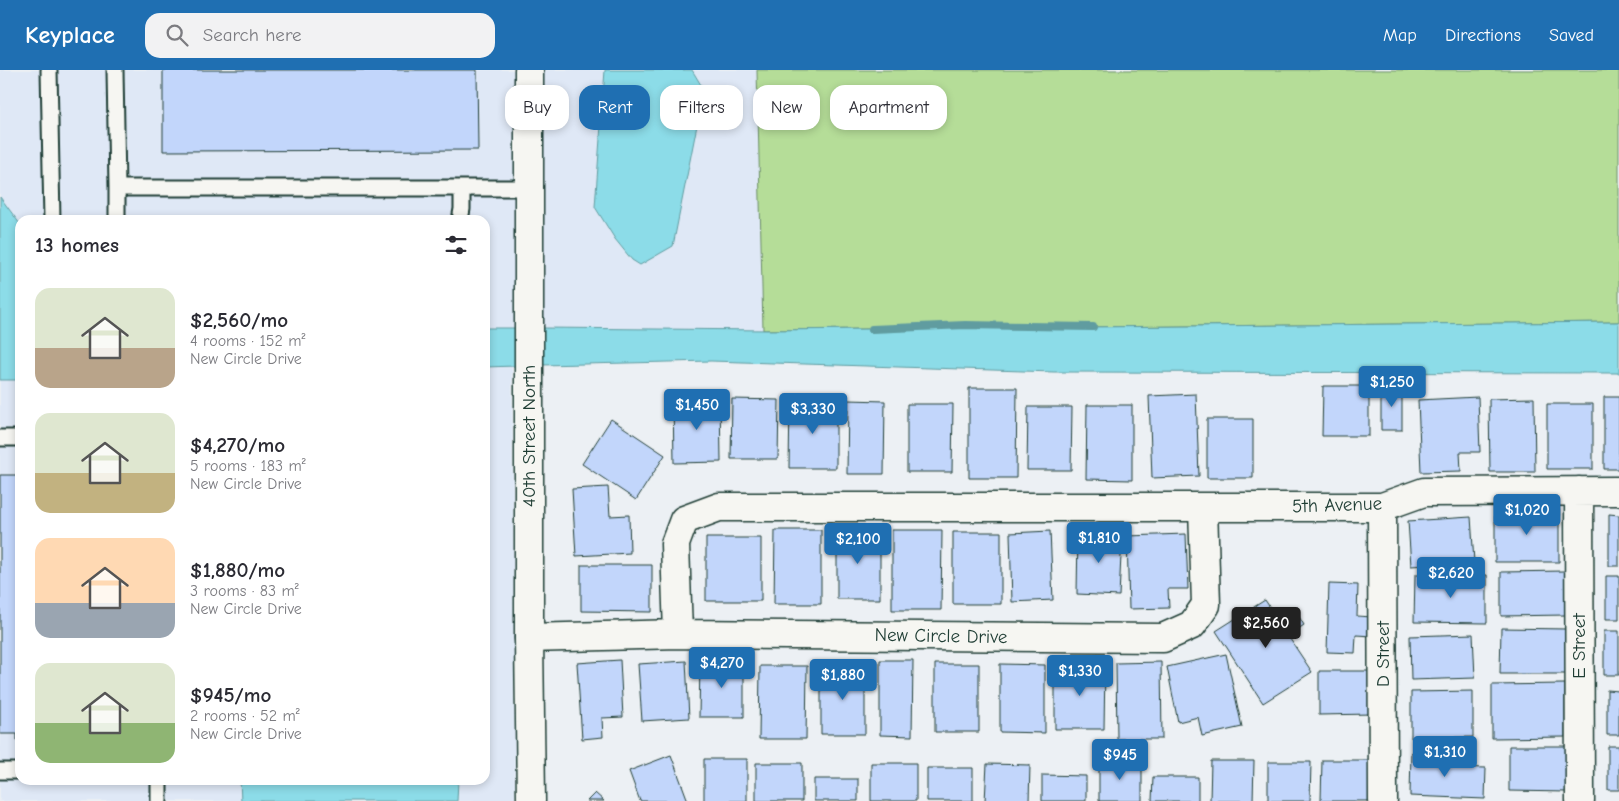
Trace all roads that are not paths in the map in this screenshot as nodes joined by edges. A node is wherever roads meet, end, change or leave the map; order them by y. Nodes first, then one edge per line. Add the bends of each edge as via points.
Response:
1 (49, 70) edge
2 (115, 70) edge
3 (529, 70) edge
4 (117, 188) junction
5 (462, 188) junction
6 (529, 188) junction
7 (52, 215) edge
8 (117, 215) edge
9 (461, 215) edge
10 (0, 438) edge
11 (15, 438) edge
12 (1579, 491) junction
13 (1619, 491) edge
14 (1203, 507) junction
15 (1382, 507) junction
16 (678, 634) junction
17 (529, 638) junction
18 (0, 771) edge
19 (15, 771) edge
20 (159, 785) edge
21 (159, 801) edge
22 (531, 801) edge
23 (1383, 801) edge
24 (1580, 801) edge

1 - 7 lane
2 - 4 lane
3 - 6 street, 40th Street North
4 - 5 lane
4 - 8 lane
5 - 6 lane
5 - 9 lane
6 - 17 street, 40th Street North
10 - 11 lane
12 - 13 street, 5th Avenue
12 - 15 street, 5th Avenue via 1424,492
12 - 24 street, E Street
14 - 15 street, 5th Avenue
14 - 16 street via 719,507 684,520 675,544
14 - 16 street, New Circle Drive via 1206,606 1192,625 1163,638
15 - 23 street, D Street
16 - 17 street, New Circle Drive
17 - 22 street, 40th Street North
18 - 19 lane
20 - 21 lane

